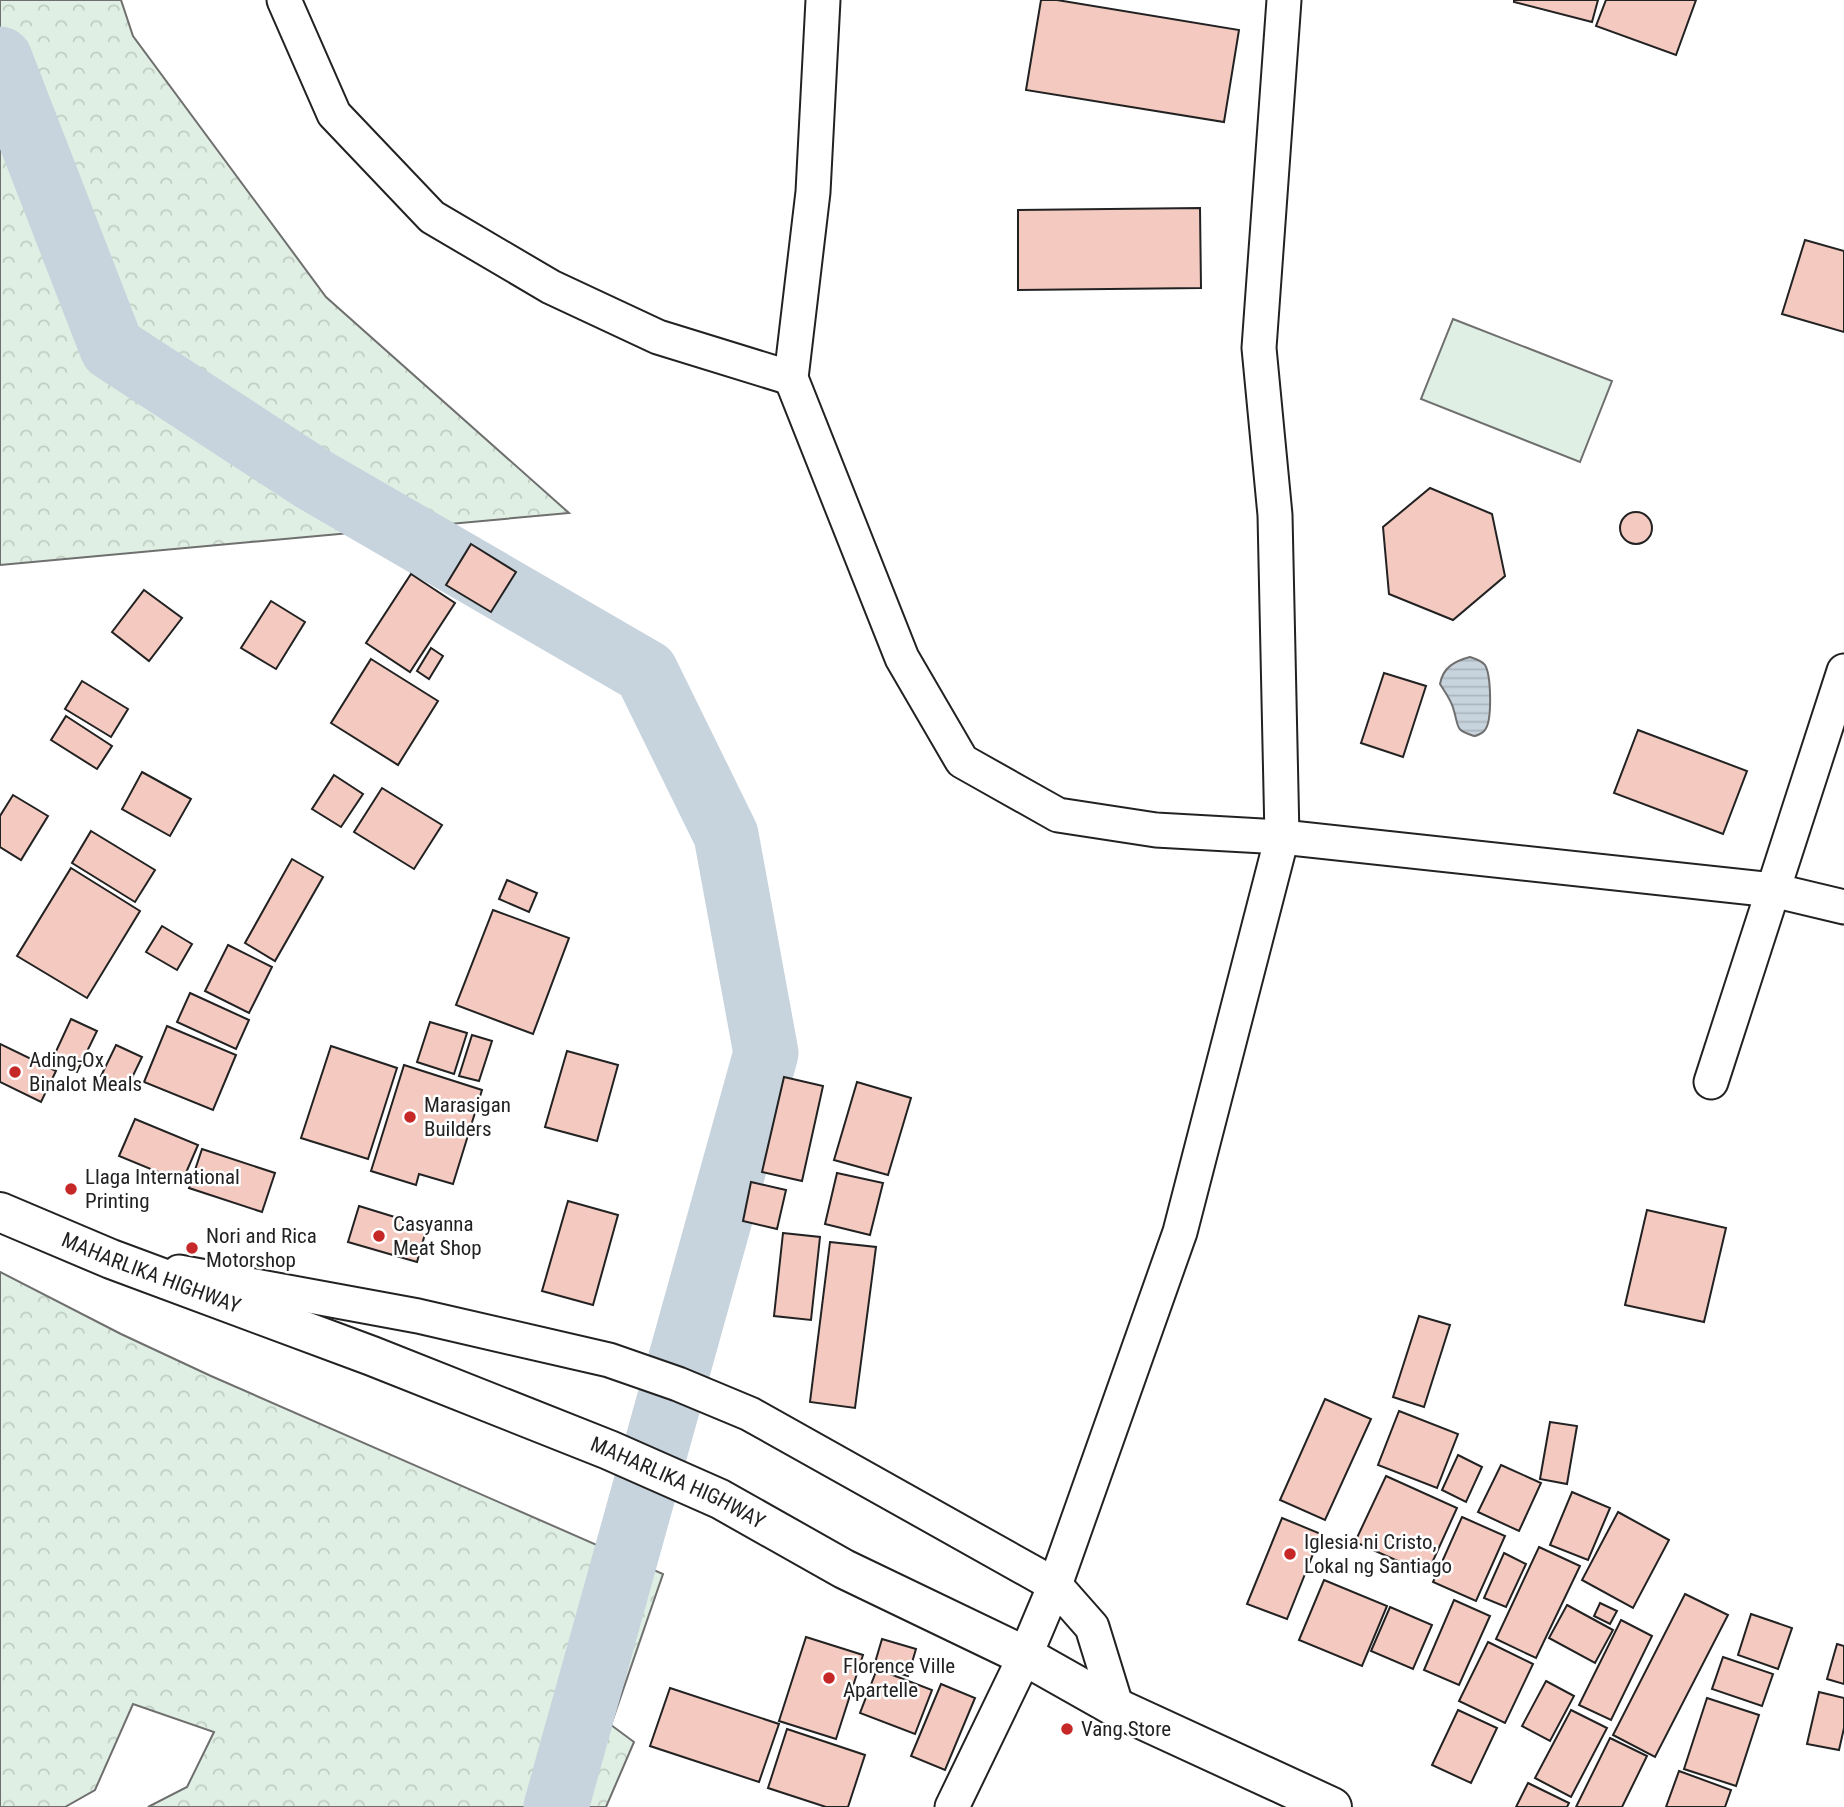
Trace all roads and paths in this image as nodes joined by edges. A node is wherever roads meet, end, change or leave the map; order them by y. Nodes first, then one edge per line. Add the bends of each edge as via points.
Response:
1 (284, 0) edge
2 (823, 0) edge
3 (1284, 0) edge
4 (791, 378) junction
5 (1844, 671) edge
6 (1282, 837) junction
7 (1773, 890) junction
8 (1844, 907) edge
9 (1711, 1082) dead end
10 (0, 1212) edge
11 (111, 1259) junction
12 (1055, 1585) junction
13 (1025, 1656) junction
14 (1117, 1708) junction
15 (952, 1807) edge
16 (1332, 1807) edge

1 - 4 street via 334,114 432,217 551,287 658,337
2 - 4 street via 813,192
3 - 6 street via 1259,348 1275,515
4 - 6 street via 902,658 962,761 1058,814 1156,830
5 - 7 street
6 - 7 street
6 - 12 street via 1180,1232
7 - 8 street
7 - 9 street
10 - 11 highway, MAHARLIKA HIGHWAY
11 - 12 street via 418,1316 609,1360 750,1414
11 - 13 highway, MAHARLIKA HIGHWAY via 609,1450 720,1499 844,1569
12 - 13 street
12 - 14 street via 1092,1627
13 - 14 highway, MAHARLIKA HIGHWAY
13 - 15 street
14 - 16 highway, MAHARLIKA HIGHWAY

